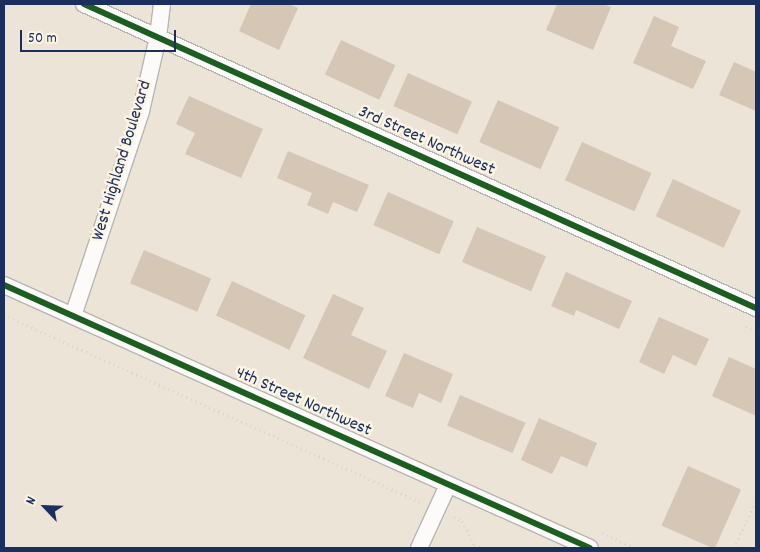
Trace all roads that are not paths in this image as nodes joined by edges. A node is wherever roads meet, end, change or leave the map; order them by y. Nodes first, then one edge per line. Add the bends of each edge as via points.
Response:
1 (84, 4) edge
2 (162, 4) edge
3 (158, 37) junction
4 (4, 285) edge
5 (756, 308) edge
6 (73, 316) junction
7 (448, 484) junction
8 (419, 548) edge
9 (590, 548) edge

1 - 3 street, 3rd Street Northwest
2 - 3 street, West Highland Boulevard
3 - 5 street, 3rd Street Northwest
3 - 6 street, West Highland Boulevard via 141,111
4 - 6 street, 4th Street Northwest
6 - 7 street, 4th Street Northwest
7 - 8 street
7 - 9 street, 4th Street Northwest

